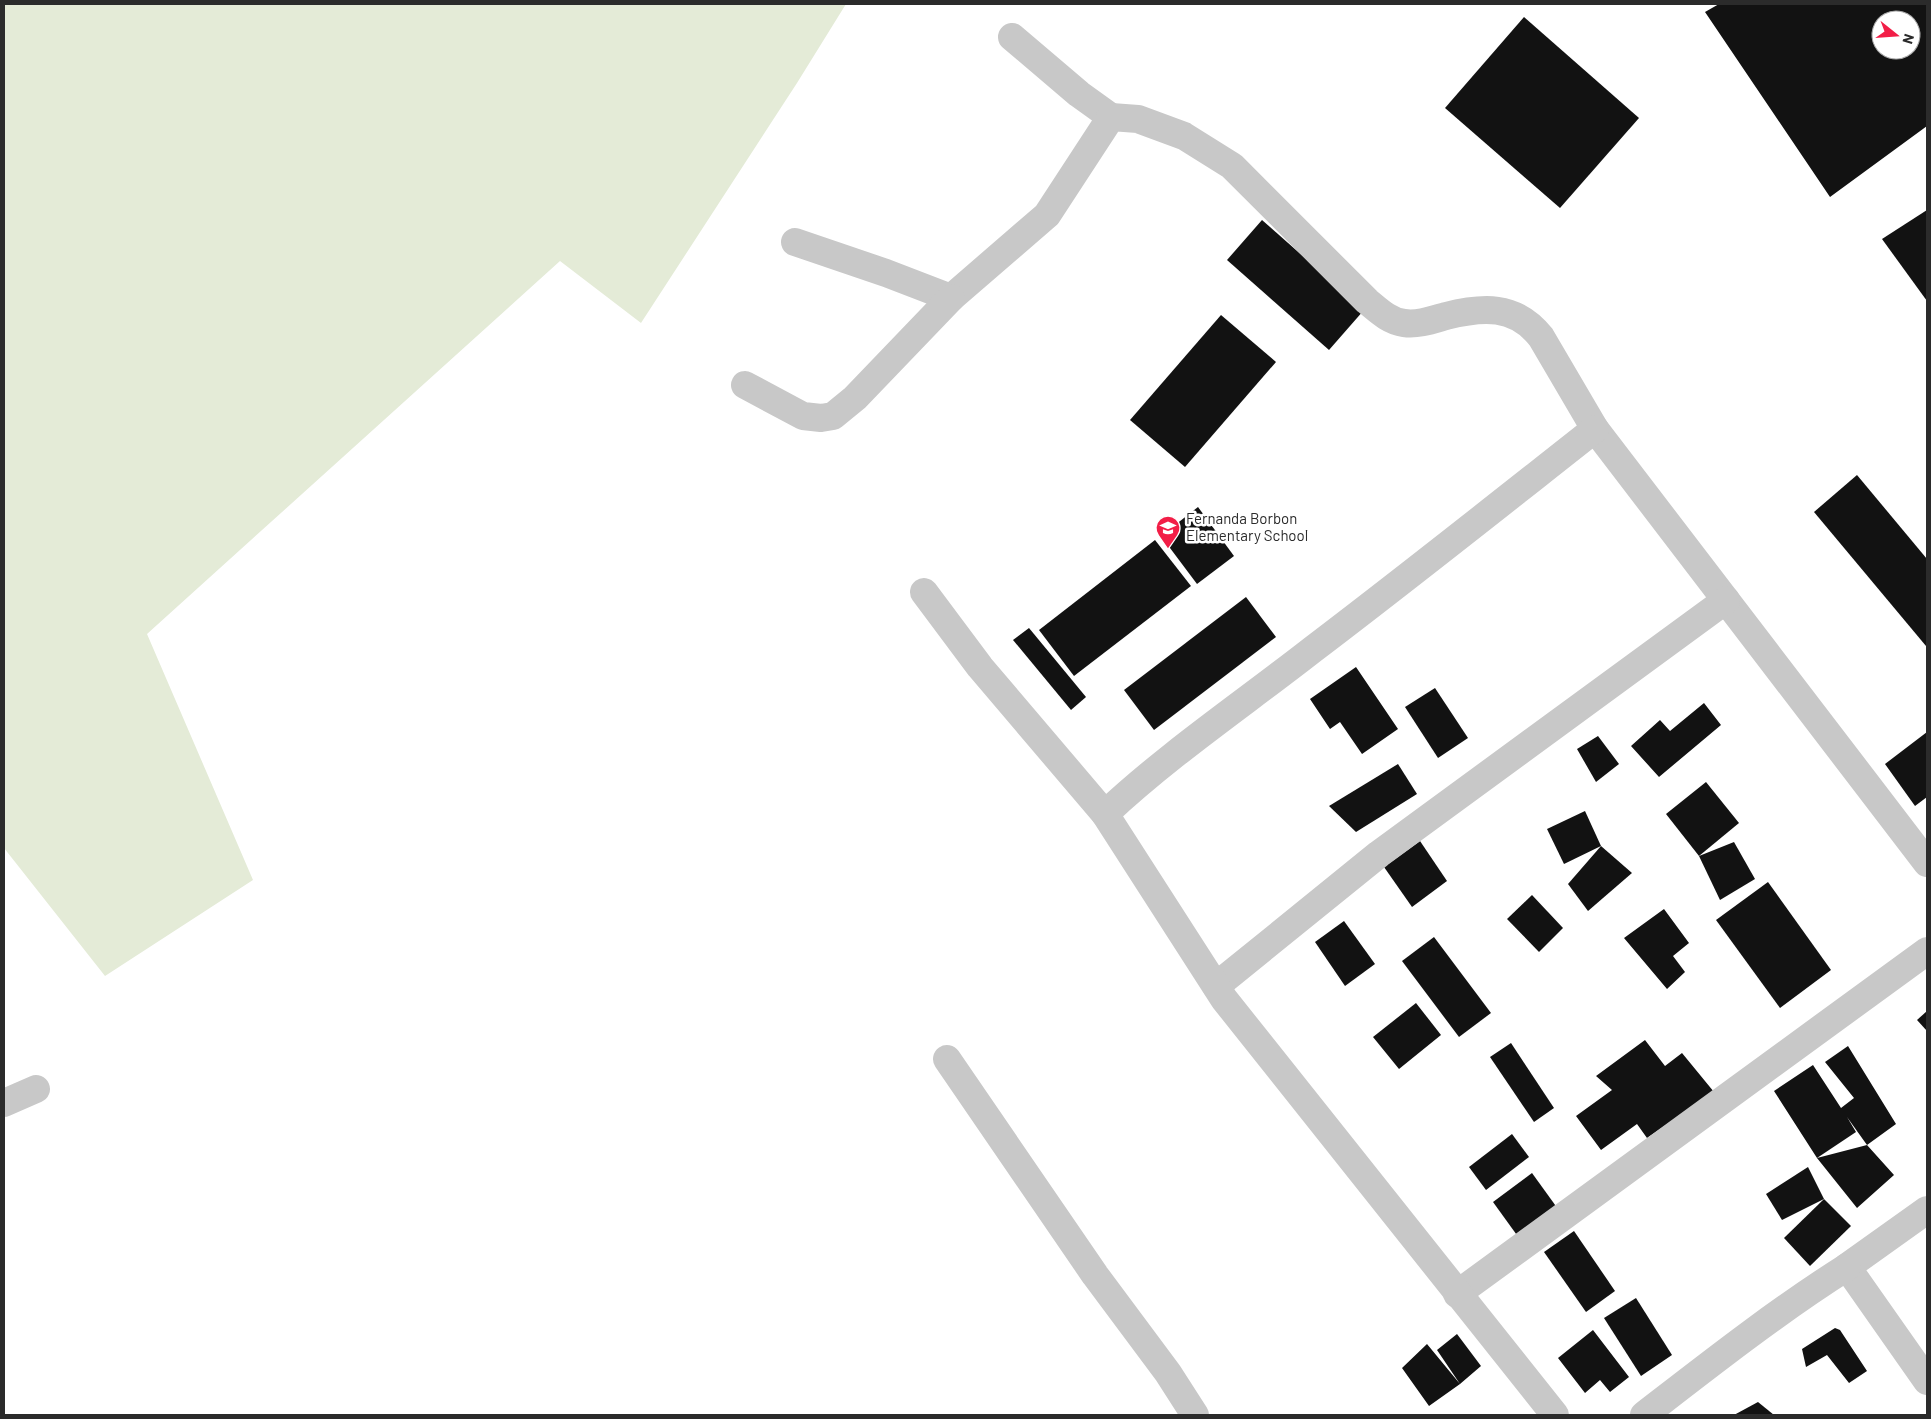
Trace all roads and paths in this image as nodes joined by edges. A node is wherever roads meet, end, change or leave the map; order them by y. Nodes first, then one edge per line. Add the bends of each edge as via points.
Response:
1 (1012, 37) dead end
2 (1111, 117) junction
3 (794, 242) dead end
4 (951, 298) junction
5 (744, 385) dead end
6 (1595, 429) junction
7 (924, 592) dead end
8 (1726, 600) junction
9 (1105, 814) junction
10 (1927, 862) edge
11 (1927, 951) edge
12 (1216, 986) junction
13 (947, 1059) dead end
14 (36, 1088) dead end
15 (4, 1103) edge
16 (1927, 1210) edge
17 (1847, 1267) junction
18 (1457, 1294) junction
19 (1927, 1381) edge
20 (1195, 1415) edge
21 (1555, 1415) edge
22 (1644, 1415) edge

1 - 2 street
2 - 4 street via 1047,214
2 - 6 street via 1138,119 1184,136 1232,166 1367,301 1390,319 1417,323 1488,309 1521,318 1532,325
3 - 4 street
4 - 5 street via 855,398 833,416 803,416
6 - 8 street
6 - 9 street via 1178,753
7 - 9 street via 980,667
8 - 10 street
8 - 12 street via 1379,854
9 - 12 street
11 - 18 street
12 - 18 street
13 - 20 street
14 - 15 street
16 - 17 street
17 - 19 street
17 - 22 street via 1790,1304
18 - 21 street

